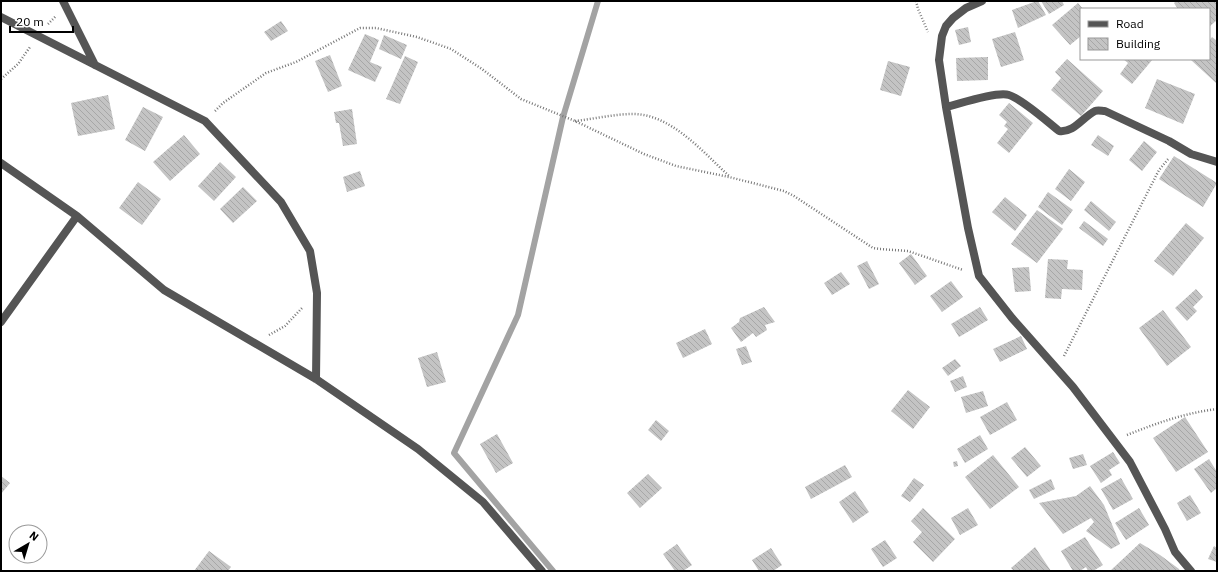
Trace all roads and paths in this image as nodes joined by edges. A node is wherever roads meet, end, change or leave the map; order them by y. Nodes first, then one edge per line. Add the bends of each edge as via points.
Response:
1 (982, 1) edge
2 (64, 4) edge
3 (1, 17) edge
4 (39, 35) junction
5 (95, 65) junction
6 (1, 79) edge
7 (946, 107) junction
8 (205, 121) junction
9 (575, 121) junction
10 (1178, 146) junction
11 (1217, 162) edge
12 (1, 163) edge
13 (729, 177) junction
14 (77, 216) junction
15 (979, 276) junction
16 (317, 293) junction
17 (1, 322) edge
18 (254, 342) junction
19 (1058, 368) junction
20 (316, 380) junction
21 (1217, 409) edge
22 (1113, 440) junction
23 (542, 571) edge
24 (1191, 571) edge

1 - 7 street via 966,8 953,18 942,36 939,60
2 - 4 path
2 - 5 street
3 - 4 street
4 - 5 street
4 - 6 path via 18,64
5 - 8 street
7 - 10 street via 1008,94 1059,131 1070,129 1096,111 1105,110
7 - 15 street
8 - 9 path via 223,103 266,73 296,62 360,28 376,28 417,37 451,49 521,99
8 - 16 street via 281,202 310,251
9 - 13 path via 644,154 676,166
9 - 13 path via 633,114 660,119 698,146
10 - 11 street via 1191,154
10 - 19 path via 1159,170
12 - 14 street
13 - 15 path via 789,194 874,248 908,251
14 - 17 street
14 - 18 street via 164,290
15 - 19 street via 1012,318
16 - 18 path via 285,326
16 - 20 street
18 - 20 street
19 - 22 street
20 - 23 street via 418,450 483,502
21 - 22 path via 1172,418
22 - 24 street via 1130,462 1175,552

